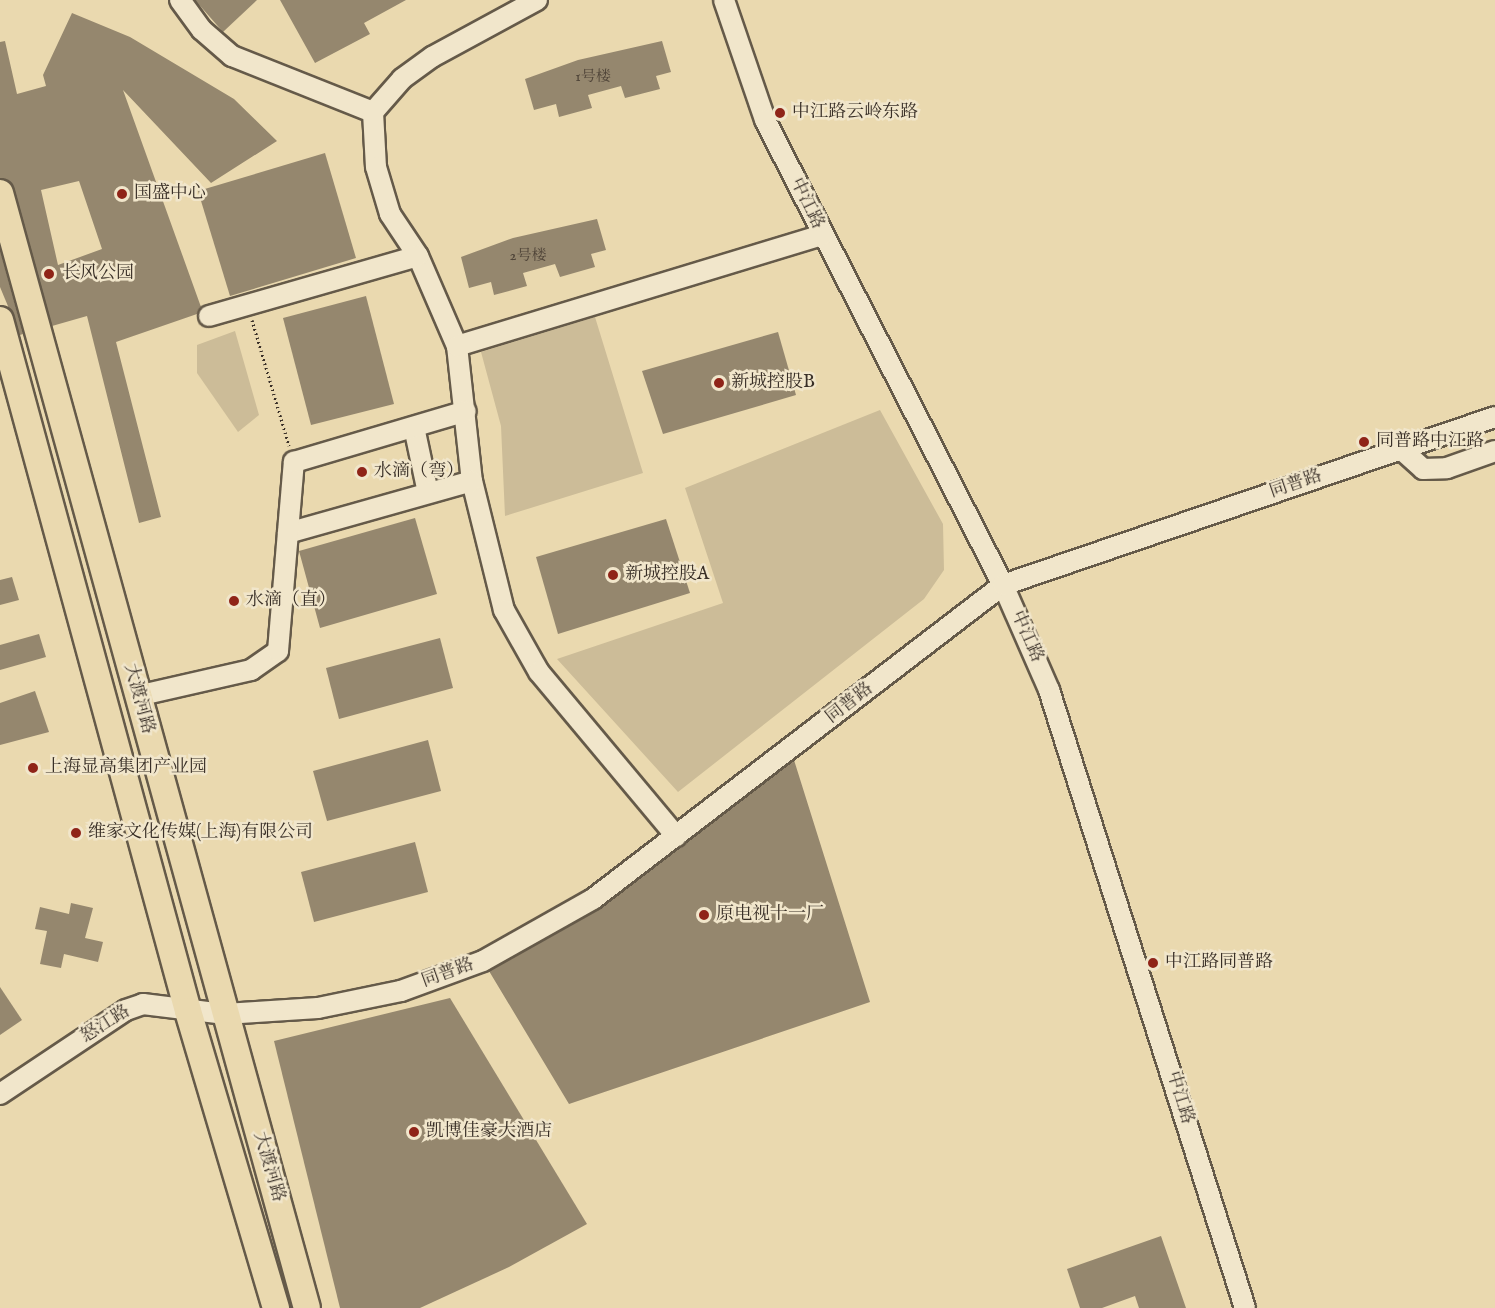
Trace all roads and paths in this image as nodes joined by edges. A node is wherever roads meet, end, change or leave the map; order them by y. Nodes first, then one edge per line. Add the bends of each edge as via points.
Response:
1 (180, 0) edge
2 (537, 0) edge
3 (724, 0) edge
4 (373, 112) junction
5 (0, 193) edge
6 (822, 235) junction
7 (418, 256) junction
8 (248, 305) junction
9 (209, 316) dead end
10 (0, 320) edge
11 (457, 346) junction
12 (466, 411) junction
13 (1495, 417) edge
14 (414, 427) junction
15 (1401, 449) junction
16 (1495, 451) edge
17 (294, 462) junction
18 (472, 481) junction
19 (428, 493) junction
20 (288, 532) junction
21 (1003, 585) junction
22 (137, 696) junction
23 (676, 836) junction
24 (188, 1011) junction
25 (225, 1014) junction
26 (0, 1094) edge
27 (276, 1308) edge
28 (307, 1308) edge
29 (1245, 1308) edge

1 - 4 street via 202,30 232,56
2 - 4 street via 432,57 402,79
3 - 6 street, 中江路 via 765,120
4 - 7 street via 376,167 384,195 390,214
5 - 22 main road, 大渡河路
6 - 11 street
6 - 21 street, 中江路
7 - 8 street
7 - 11 street
8 - 9 street
8 - 17 path
10 - 24 main road, 大渡河路
11 - 12 street
12 - 14 street
12 - 18 street
13 - 15 street, 同普路
14 - 17 street
14 - 19 street
15 - 16 street via 1423,469 1447,468
15 - 21 street, 同普路
17 - 20 street
18 - 19 street
18 - 23 street via 504,610 539,672
19 - 20 street
20 - 22 street via 278,651 251,670
21 - 23 street, 同普路
21 - 29 street, 中江路 via 1049,690 1079,779
22 - 25 main road, 大渡河路
23 - 25 street, 同普路 via 592,899 524,940 454,972 401,991 318,1008
24 - 25 street, 怒江路
24 - 26 street, 怒江路 via 162,1003 126,1010
24 - 27 main road, 大渡河路
25 - 28 main road, 大渡河路

